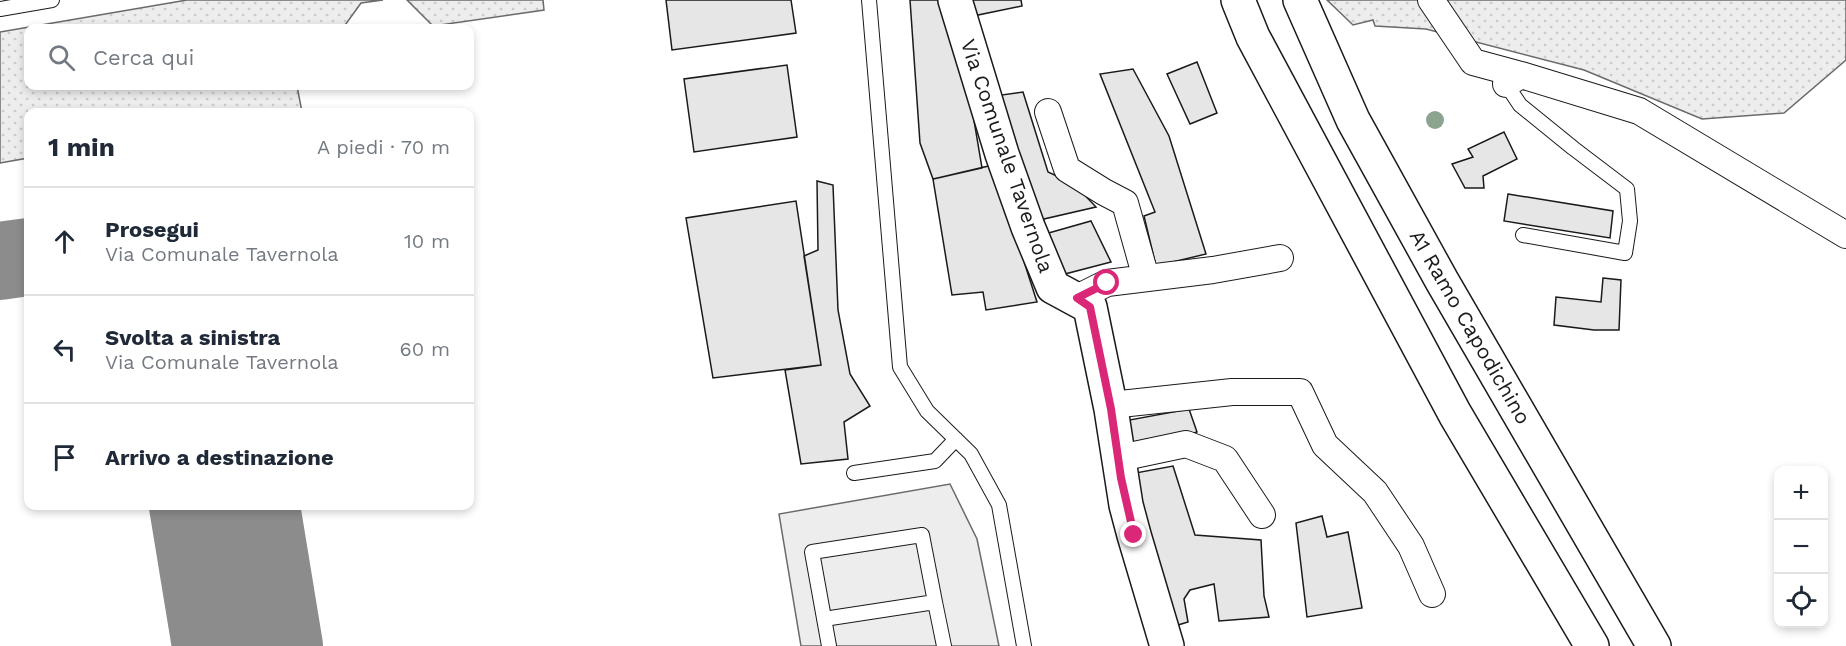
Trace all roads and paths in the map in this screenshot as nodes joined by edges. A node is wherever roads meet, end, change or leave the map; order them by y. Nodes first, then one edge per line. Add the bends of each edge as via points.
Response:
1 (52, 0) edge
2 (869, 0) edge
3 (955, 0) edge
4 (1238, 0) edge
5 (1300, 0) edge
6 (1431, 0) edge
7 (0, 9) edge
8 (1514, 79) junction
9 (1048, 112) dead end
10 (1846, 235) edge
11 (1523, 236) dead end
12 (1280, 258) dead end
13 (1146, 278) junction
14 (1077, 298) junction
15 (1111, 405) junction
16 (956, 439) junction
17 (1120, 458) junction
18 (854, 473) dead end
19 (1262, 515) dead end
20 (1432, 594) dead end
21 (935, 602) junction
22 (824, 619) junction
23 (829, 646) edge
24 (944, 646) edge
25 (1024, 646) edge
26 (1167, 646) edge
27 (1592, 646) edge
28 (1654, 646) edge

1 - 7 lane
2 - 16 lane via 900,367 927,411
3 - 14 main road, Via Comunale Tavernola via 1032,237 1053,287
4 - 27 main road via 1253,37 1455,414
5 - 28 main road, A1 Ramo Capodichino via 1353,120
6 - 8 street via 1473,62
8 - 10 street via 1639,111
8 - 11 lane via 1520,105 1627,189 1630,221 1625,253
9 - 13 street via 1067,169 1125,203
12 - 13 street
13 - 14 street via 1107,283
14 - 15 main road, Via Comunale Tavernola via 1090,307
15 - 17 main road, Via Comunale Tavernola
15 - 20 street via 1232,392 1300,392 1325,445 1375,492 1411,546
16 - 18 lane via 935,461
16 - 25 lane via 971,454 999,505
17 - 19 street via 1186,444 1225,459
17 - 26 main road, Via Comunale Tavernola via 1134,535
21 - 22 lane
21 - 22 lane via 922,535 823,550 812,552
21 - 24 lane
22 - 23 lane

